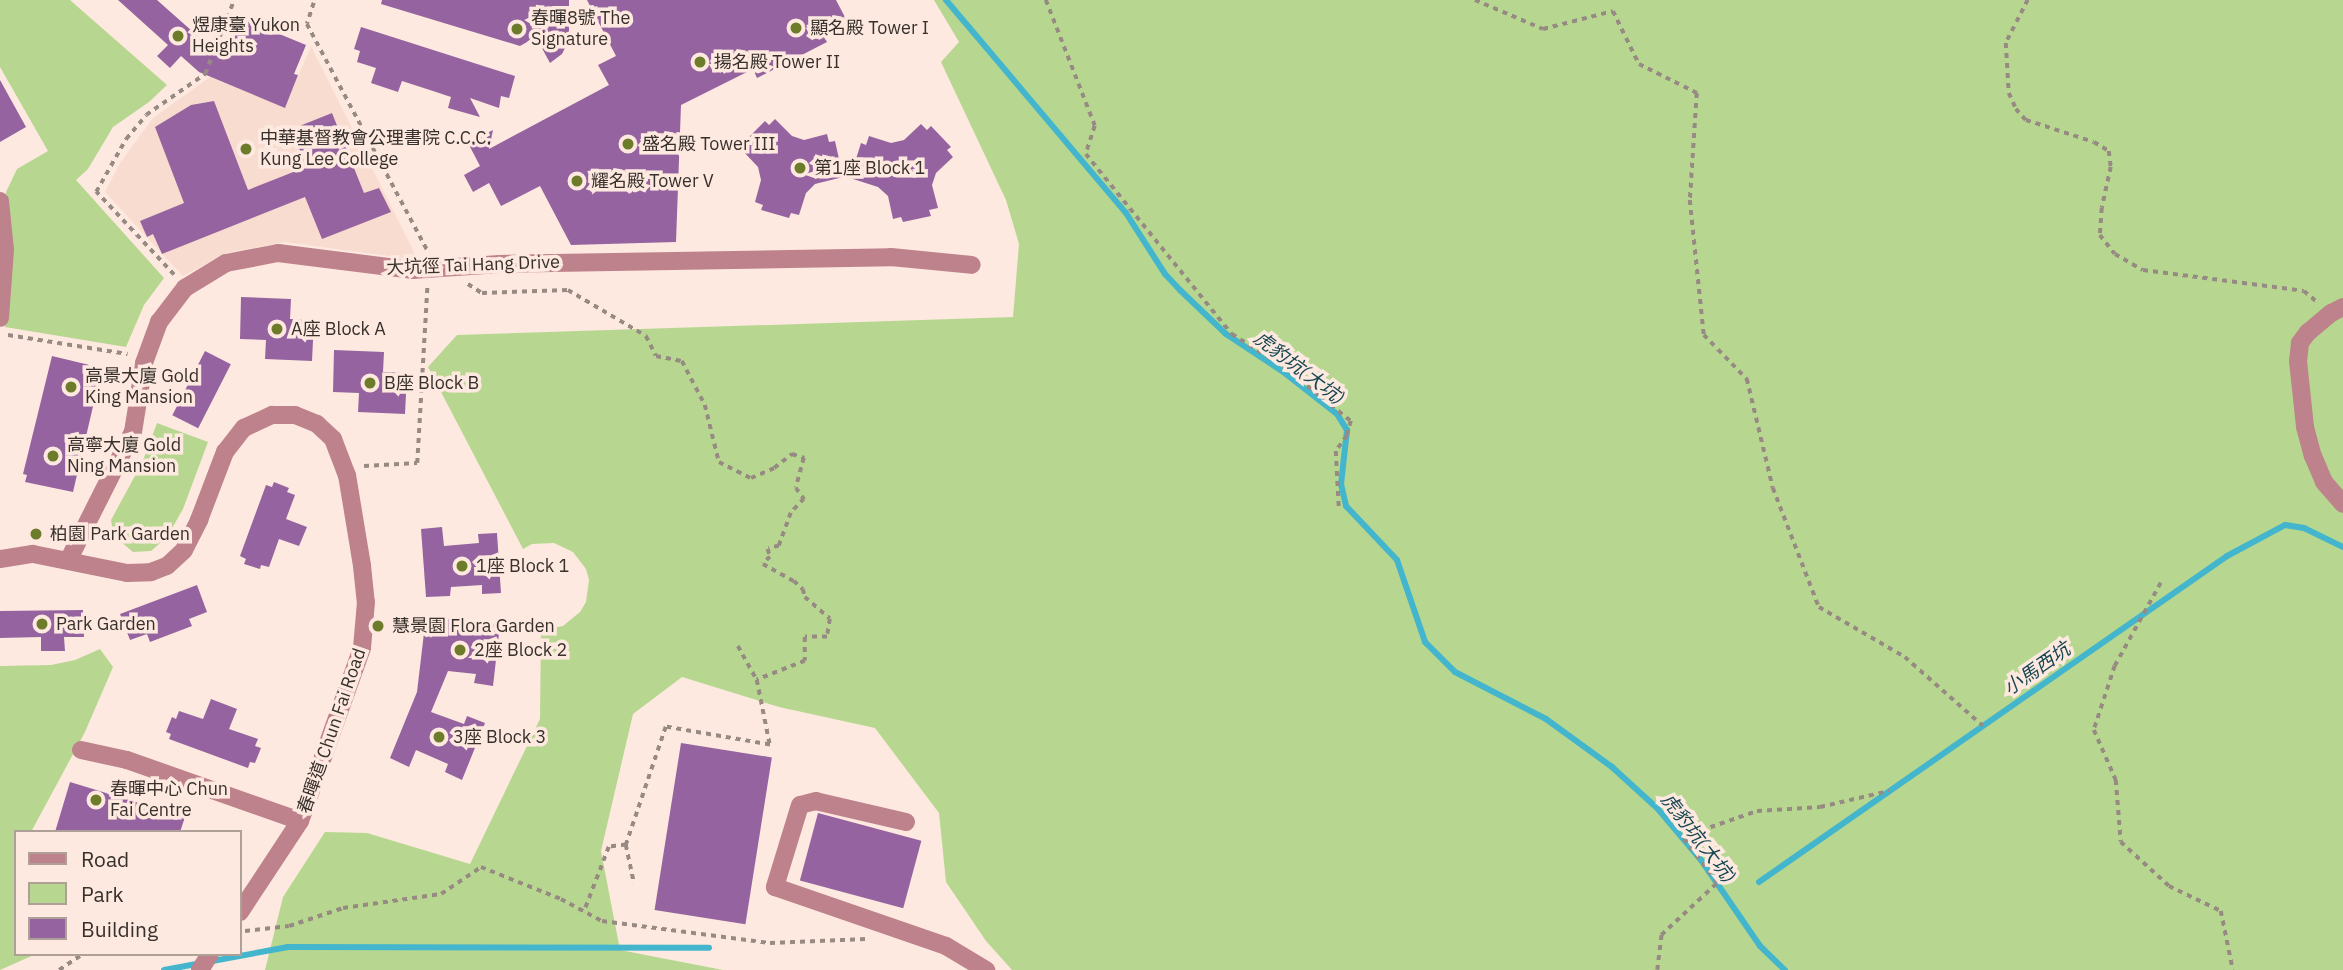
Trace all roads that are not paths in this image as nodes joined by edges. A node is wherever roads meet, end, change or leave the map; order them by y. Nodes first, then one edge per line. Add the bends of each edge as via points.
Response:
1 (0, 201) edge
2 (972, 265) dead end
3 (2337, 310) edge
4 (0, 318) edge
5 (2343, 505) edge
6 (0, 559) edge
7 (69, 559) junction
8 (81, 750) dead end
9 (300, 821) junction
10 (906, 822) dead end
11 (242, 909) edge
12 (986, 970) edge

1 - 4 street via 5,250
2 - 7 street, 大坑徑 Tai Hang Drive via 891,257 500,264 412,270 278,253 226,263 185,288 159,322 144,363 133,432
3 - 5 street via 2300,343 2298,361 2313,456 2324,482
6 - 7 street via 22,554
7 - 9 street, 春暉道 Chun Fai Road via 127,573 144,574 167,566 190,541 225,452 244,428 284,414 307,419 326,431 339,450 347,475 366,625 356,671
8 - 9 street, 春暉道 Chun Fai Road via 127,760
9 - 11 street
10 - 12 street via 816,801 800,806 775,887 946,946

